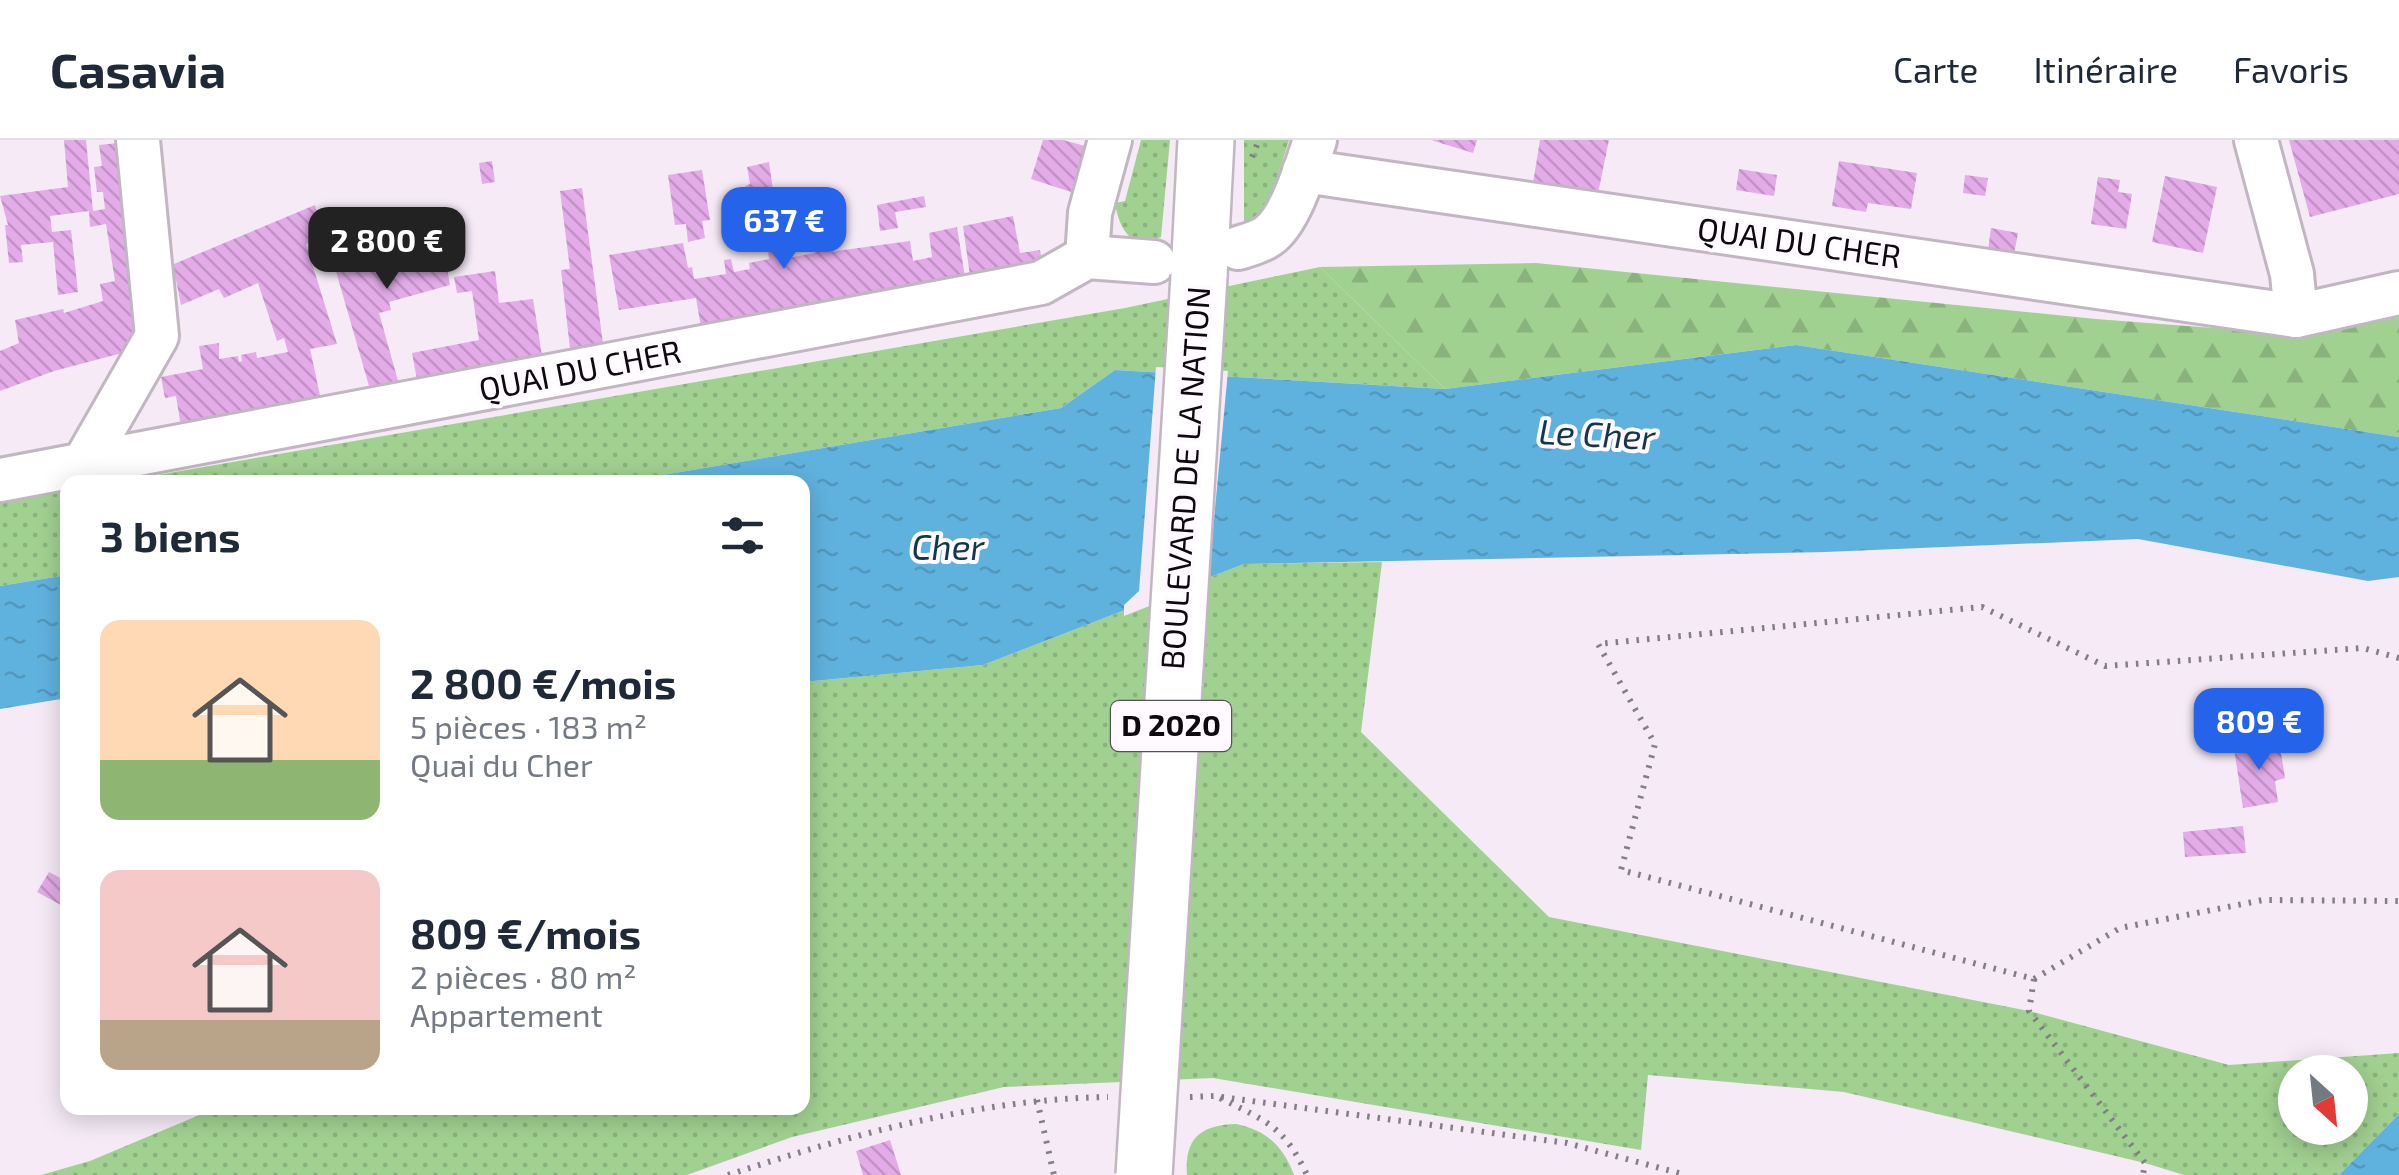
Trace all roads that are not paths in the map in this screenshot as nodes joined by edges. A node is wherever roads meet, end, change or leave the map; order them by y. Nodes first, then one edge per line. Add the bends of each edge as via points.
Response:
1 (138, 140) edge
2 (1110, 140) edge
3 (1206, 140) edge
4 (2256, 140) edge
5 (1310, 155) edge
6 (1087, 257) junction
7 (1197, 262) junction
8 (2399, 293) edge
9 (2296, 316) junction
10 (83, 465) junction
11 (0, 480) edge
12 (1144, 1175) edge

1 - 10 street via 158,336
2 - 6 street via 1090,213
3 - 7 main road, BOULEVARD DE LA NATION / D 2020
4 - 9 street via 2292,274
5 - 7 street, QUAI DU CHER via 1275,230
5 - 9 street, QUAI DU CHER
6 - 7 street
6 - 10 street, QUAI DU CHER via 1041,283
7 - 12 main road, BOULEVARD DE LA NATION / D 2020, bridge
8 - 9 street, QUAI DU CHER
10 - 11 street, QUAI DU CHER

